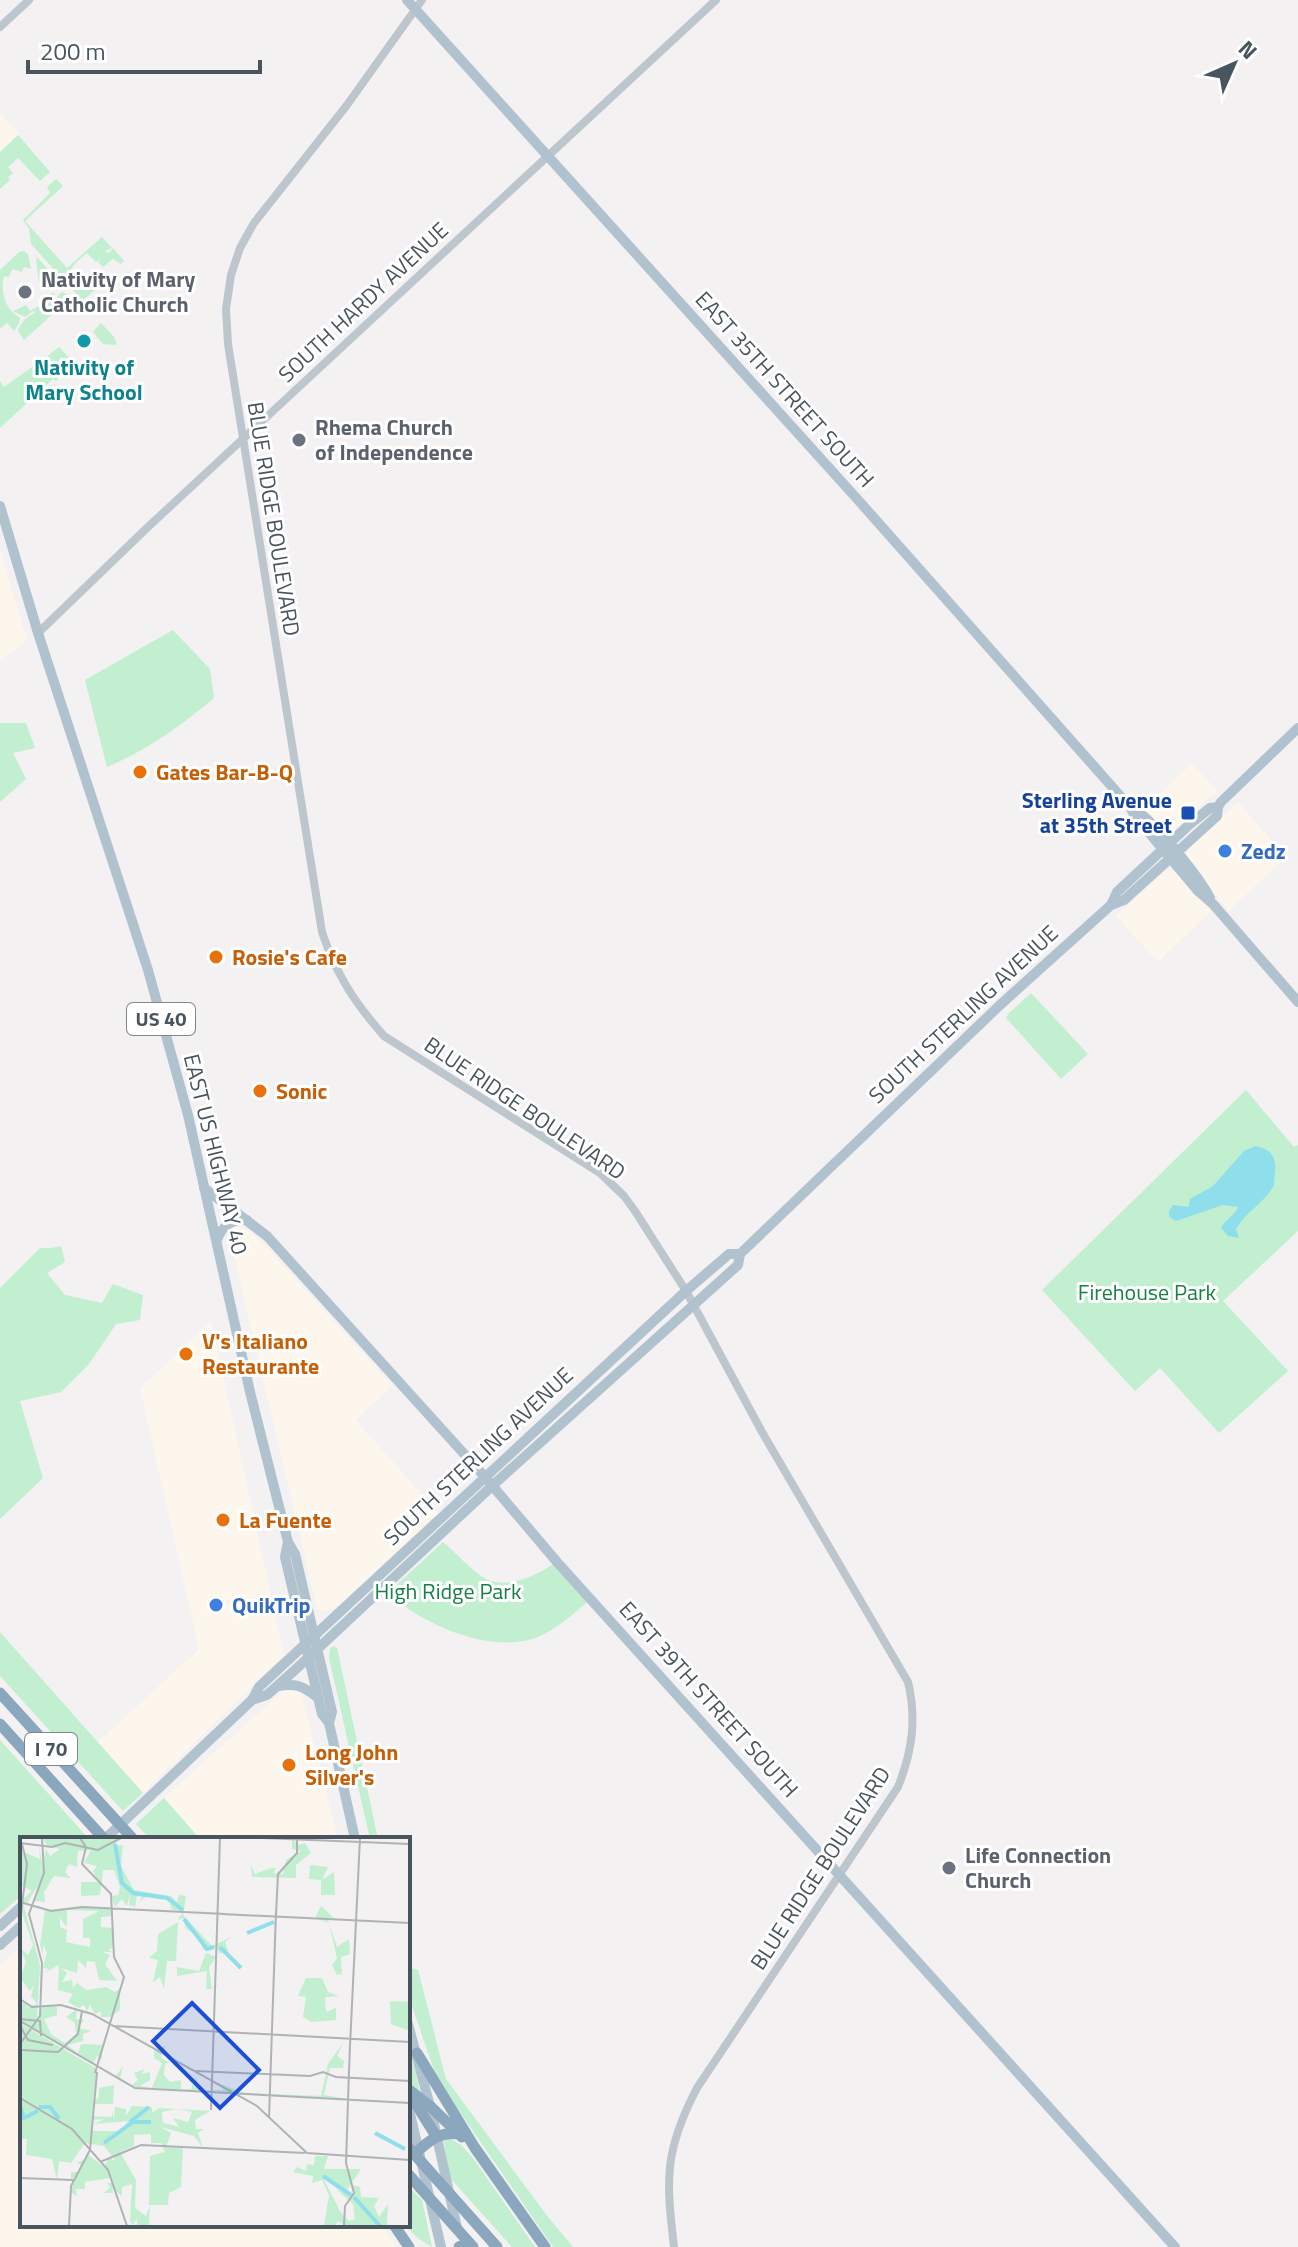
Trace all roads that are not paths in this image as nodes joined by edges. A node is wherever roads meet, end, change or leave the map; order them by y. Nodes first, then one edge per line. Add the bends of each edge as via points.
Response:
1 (29, 0) edge
2 (407, 0) edge
3 (716, 0) edge
4 (418, 5) edge
5 (0, 27) edge
6 (547, 155) junction
7 (243, 439) junction
8 (0, 506) edge
9 (38, 633) junction
10 (1298, 728) edge
11 (1170, 851) junction
12 (1298, 1002) edge
13 (204, 1188) junction
14 (247, 1220) junction
15 (217, 1240) junction
16 (740, 1254) junction
17 (686, 1291) junction
18 (694, 1304) junction
19 (489, 1482) junction
20 (288, 1542) junction
21 (307, 1607) junction
22 (344, 1607) junction
23 (314, 1636) junction
24 (305, 1645) junction
25 (317, 1649) junction
26 (308, 1658) junction
27 (276, 1687) junction
28 (0, 1693) edge
29 (317, 1697) junction
30 (252, 1700) junction
31 (329, 1723) junction
32 (0, 1724) edge
33 (102, 1837) edge
34 (106, 1837) edge
35 (131, 1837) edge
36 (355, 1837) edge
37 (840, 1874) junction
38 (20, 1908) edge
39 (0, 1926) edge
40 (20, 1927) edge
41 (0, 1945) edge
42 (410, 2030) edge
43 (417, 2053) junction
44 (410, 2091) edge
45 (410, 2093) edge
46 (430, 2106) junction
47 (410, 2122) edge
48 (459, 2134) junction
49 (436, 2136) junction
50 (413, 2148) edge
51 (475, 2148) junction
52 (410, 2177) edge
53 (395, 2227) edge
54 (407, 2244) edge
55 (419, 2247) edge
56 (441, 2247) edge
57 (463, 2247) edge
58 (497, 2247) edge
59 (545, 2247) edge
60 (674, 2247) edge
61 (1175, 2247) edge

1 - 5 street
2 - 4 main road, EAST 35TH STREET SOUTH
3 - 6 street, SOUTH HARDY AVENUE
4 - 6 main road, EAST 35TH STREET SOUTH
4 - 7 street, BLUE RIDGE BOULEVARD via 240,248 226,309
6 - 7 street, SOUTH HARDY AVENUE
6 - 11 main road, EAST 35TH STREET SOUTH
7 - 9 street, SOUTH HARDY AVENUE
7 - 17 street, BLUE RIDGE BOULEVARD via 322,932 341,980 384,1036 613,1184
8 - 9 main road, EAST US HIGHWAY 40 / US 40
9 - 13 main road, EAST US HIGHWAY 40 / US 40 via 139,939
10 - 11 main road, SOUTH STERLING AVENUE
11 - 12 main road, EAST 35TH STREET SOUTH via 1198,891
11 - 16 main road, SOUTH STERLING AVENUE via 1117,892 1111,905
13 - 14 main road, EAST 39TH STREET SOUTH
13 - 15 main road, EAST US HIGHWAY 40 / US 40
14 - 15 main road via 232,1221
14 - 19 main road, EAST 39TH STREET SOUTH
15 - 20 main road, EAST US HIGHWAY 40 / US 40
16 - 17 main road, SOUTH STERLING AVENUE via 729,1254
16 - 18 main road, SOUTH STERLING AVENUE via 738,1265
17 - 18 street, BLUE RIDGE BOULEVARD
17 - 19 main road, SOUTH STERLING AVENUE
18 - 19 main road, SOUTH STERLING AVENUE
18 - 37 street, BLUE RIDGE BOULEVARD via 763,1435 908,1682 913,1711 908,1763 898,1787
19 - 22 main road, SOUTH STERLING AVENUE
19 - 25 main road, SOUTH STERLING AVENUE
19 - 37 main road, EAST 39TH STREET SOUTH
20 - 21 main road, US 40
20 - 24 main road, US 40 via 285,1557
21 - 22 main road via 324,1616
21 - 23 main road, US 40
22 - 23 main road, SOUTH STERLING AVENUE
23 - 24 main road, SOUTH STERLING AVENUE
23 - 25 main road, US 40
24 - 26 main road, US 40
24 - 30 main road, SOUTH STERLING AVENUE
25 - 26 main road, SOUTH STERLING AVENUE
25 - 31 main road, US 40 via 332,1712
26 - 27 main road, SOUTH STERLING AVENUE
26 - 29 main road, US 40
27 - 29 main road via 293,1683
27 - 30 main road, SOUTH STERLING AVENUE
28 - 35 highway, I 70
29 - 31 main road, US 40
30 - 34 main road, SOUTH STERLING AVENUE
31 - 36 main road, US 40
32 - 33 highway, I 70
37 - 60 street, BLUE RIDGE BOULEVARD via 683,2116 668,2183
37 - 61 main road, EAST 39TH STREET SOUTH
38 - 39 main road
40 - 41 main road
42 - 43 main road
43 - 46 main road
43 - 51 highway
44 - 46 highway
45 - 49 highway
46 - 48 highway
46 - 49 main road
47 - 50 main road
48 - 49 highway
48 - 51 highway
49 - 50 highway
49 - 57 main road
50 - 56 main road
50 - 58 highway
51 - 59 highway
52 - 57 highway
53 - 54 highway
54 - 55 highway

